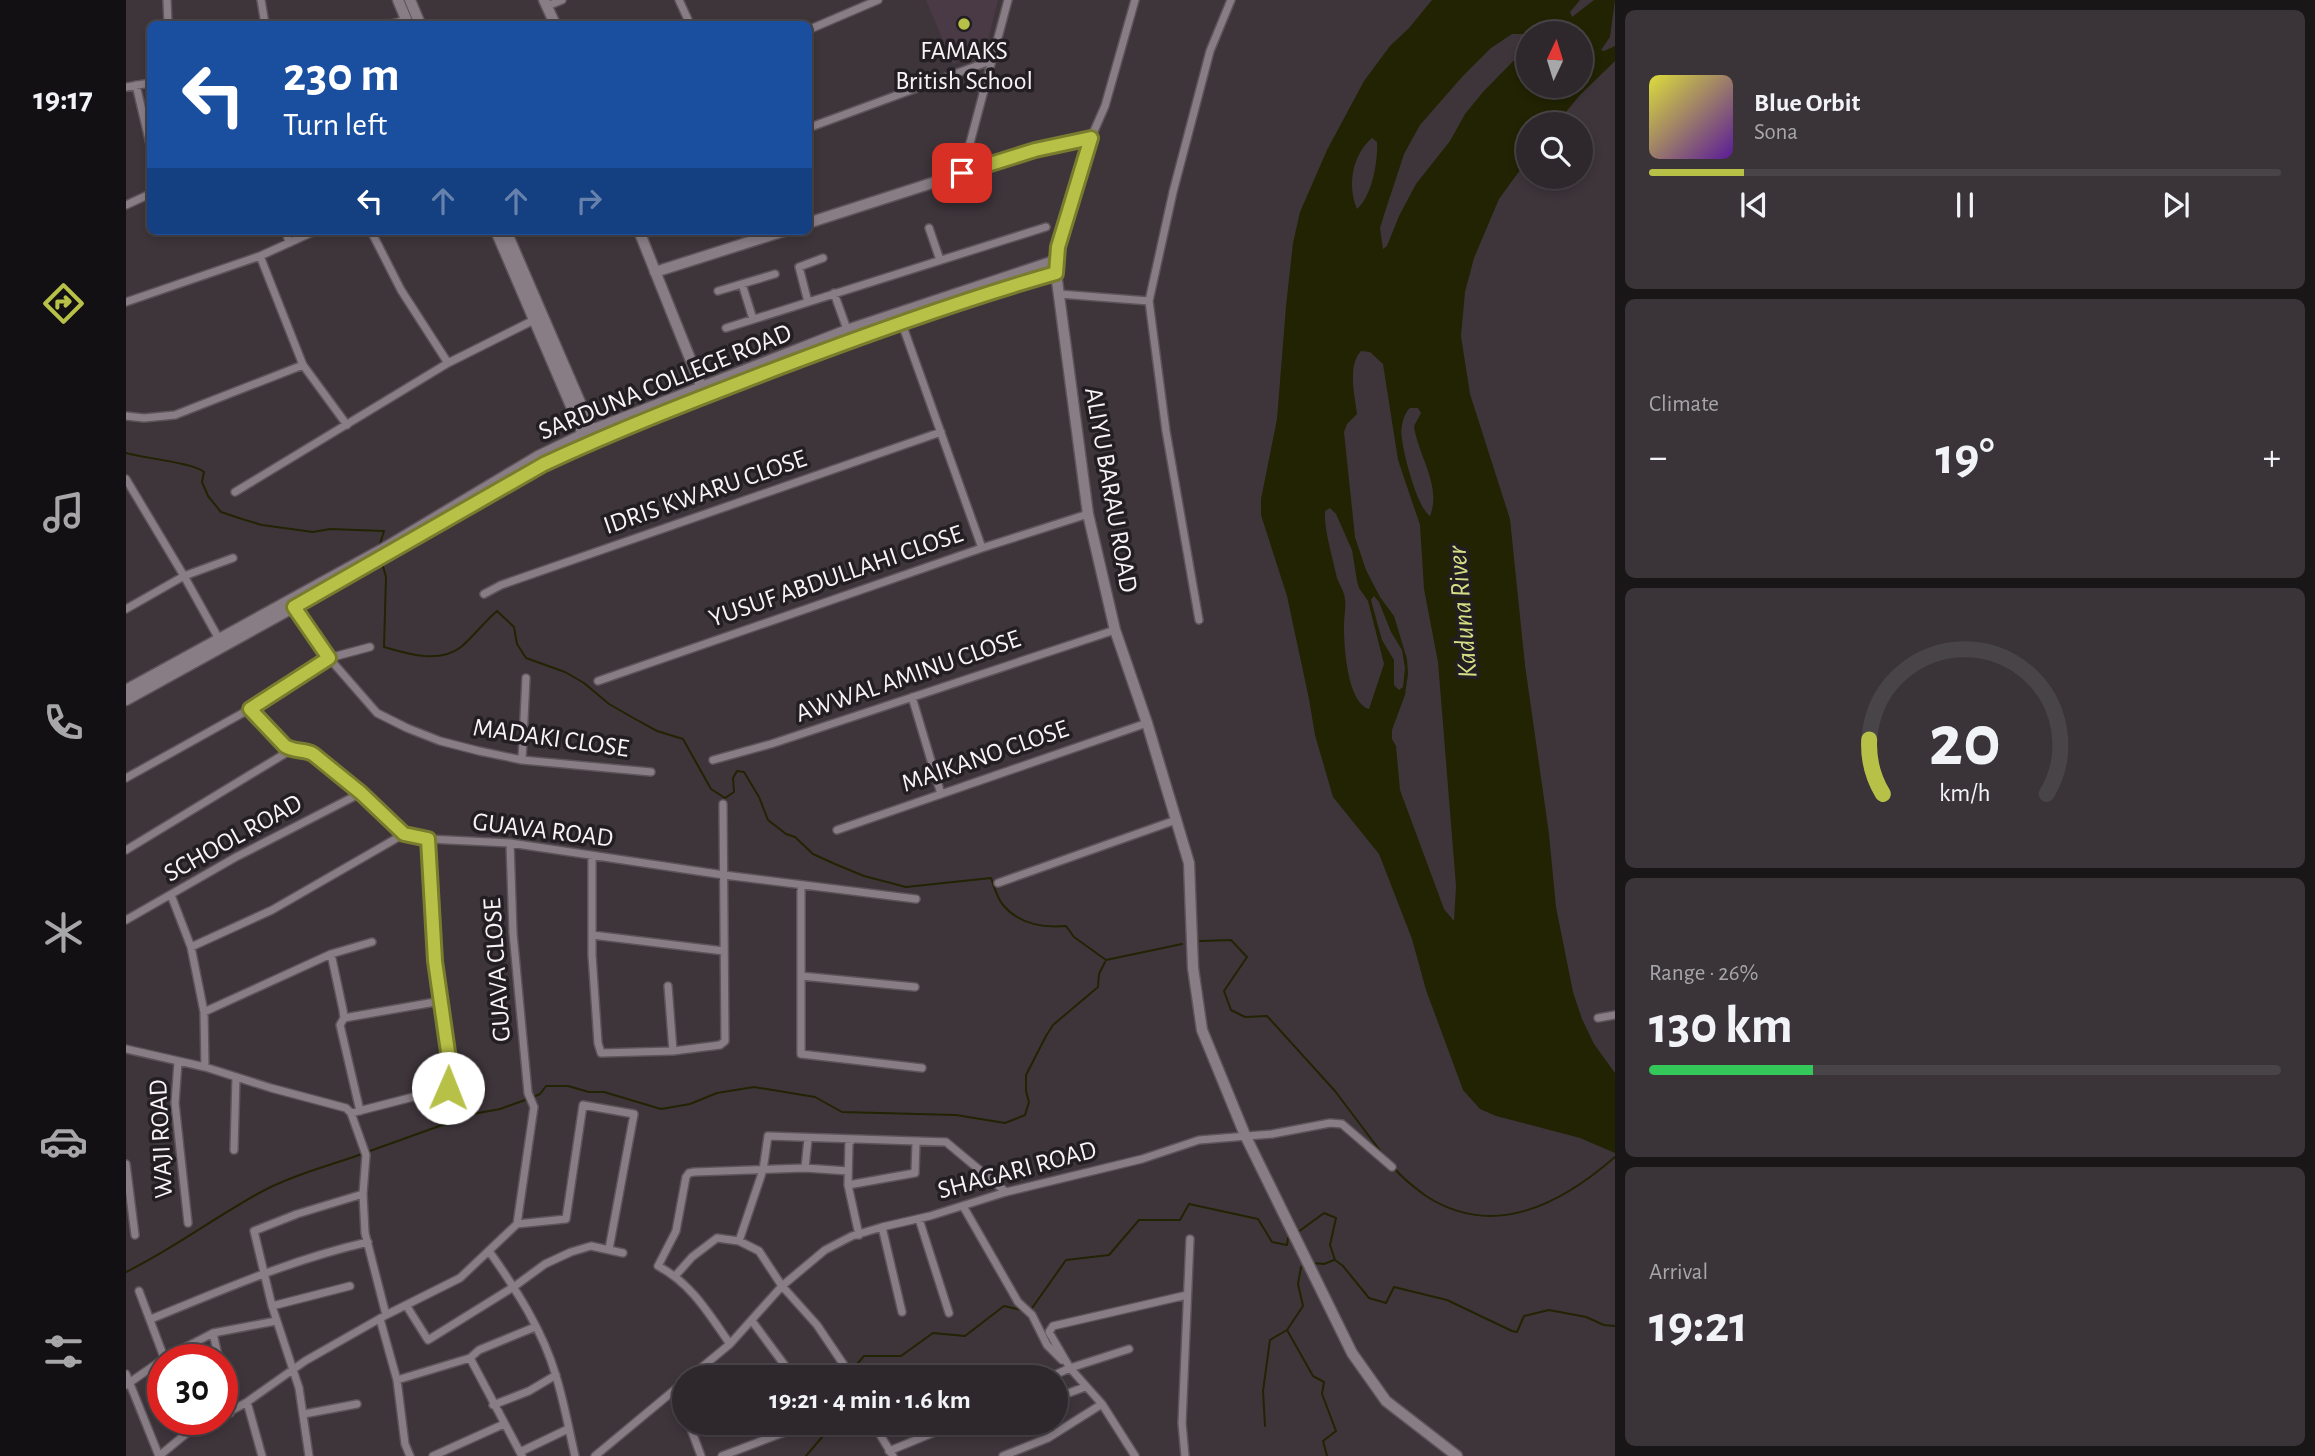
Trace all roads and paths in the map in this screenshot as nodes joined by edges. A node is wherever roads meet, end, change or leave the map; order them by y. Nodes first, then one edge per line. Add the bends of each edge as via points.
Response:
1 (167, 0) edge
2 (261, 0) edge
3 (398, 0) edge
4 (410, 0) edge
5 (562, 0) edge
6 (679, 0) edge
7 (878, 0) edge
8 (1008, 0) edge
9 (1135, 0) edge
10 (1231, 0) edge
11 (545, 3) edge
12 (168, 21) edge
13 (264, 21) edge
14 (407, 21) edge
15 (419, 21) edge
16 (554, 21) edge
17 (689, 21) edge
18 (812, 28) edge
19 (990, 61) junction
20 (147, 84) edge
21 (136, 86) junction
22 (126, 87) edge
23 (812, 127) edge
24 (147, 132) edge
25 (1091, 138) junction
26 (962, 173) junction
27 (147, 195) edge
28 (126, 205) edge
29 (812, 222) edge
30 (1046, 227) dead end
31 (929, 228) dead end
32 (287, 235) edge
33 (306, 235) edge
34 (373, 235) edge
35 (498, 235) edge
36 (508, 235) edge
37 (641, 235) edge
38 (769, 235) edge
39 (289, 243) junction
40 (260, 256) junction
41 (823, 258) dead end
42 (940, 260) junction
43 (1057, 260) junction
44 (655, 272) junction
45 (1056, 273) junction
46 (775, 274) dead end
47 (742, 284) junction
48 (718, 291) dead end
49 (834, 293) junction
50 (1059, 294) junction
51 (1149, 301) junction
52 (126, 302) edge
53 (808, 302) junction
54 (753, 319) junction
55 (534, 320) junction
56 (901, 321) junction
57 (726, 328) dead end
58 (849, 335) junction
59 (448, 363) junction
60 (303, 365) junction
61 (701, 386) junction
62 (126, 416) edge
63 (347, 425) junction
64 (588, 432) junction
65 (941, 432) junction
66 (126, 479) edge
67 (234, 492) dead end
68 (1088, 514) junction
69 (982, 548) junction
70 (383, 554) junction
71 (233, 558) dead end
72 (371, 560) junction
73 (184, 576) junction
74 (484, 594) dead end
75 (294, 607) junction
76 (126, 608) edge
77 (1199, 620) dead end
78 (1115, 629) junction
79 (219, 639) junction
80 (370, 647) dead end
81 (329, 658) junction
82 (526, 678) dead end
83 (598, 681) dead end
84 (126, 690) edge
85 (912, 696) junction
86 (126, 700) edge
87 (250, 709) junction
88 (1147, 723) junction
89 (291, 750) junction
90 (522, 760) junction
91 (713, 760) dead end
92 (651, 772) dead end
93 (126, 778) edge
94 (361, 793) junction
95 (941, 794) junction
96 (723, 804) dead end
97 (1177, 820) junction
98 (837, 830) dead end
99 (404, 834) junction
100 (428, 839) junction
101 (510, 843) junction
102 (126, 850) edge
103 (592, 856) junction
104 (723, 875) junction
105 (998, 883) dead end
106 (801, 885) junction
107 (171, 895) junction
108 (916, 899) dead end
109 (126, 920) edge
110 (592, 935) junction
111 (372, 942) dead end
112 (191, 947) junction
113 (724, 951) junction
114 (331, 954) junction
115 (801, 976) junction
116 (668, 986) dead end
117 (915, 987) dead end
118 (441, 1001) junction
119 (204, 1013) junction
120 (1615, 1015) edge
121 (344, 1018) junction
122 (1598, 1018) dead end
123 (126, 1049) edge
124 (673, 1051) junction
125 (126, 1060) edge
126 (178, 1062) junction
127 (205, 1068) junction
128 (922, 1068) dead end
129 (236, 1077) junction
130 (360, 1111) junction
131 (351, 1113) junction
132 (1245, 1135) junction
133 (808, 1139) junction
134 (851, 1141) junction
135 (916, 1143) junction
136 (233, 1150) dead end
137 (126, 1164) edge
138 (1392, 1167) dead end
139 (805, 1168) junction
140 (762, 1170) junction
141 (848, 1171) junction
142 (848, 1185) junction
143 (1006, 1192) junction
144 (363, 1194) junction
145 (963, 1206) junction
146 (919, 1219) junction
147 (188, 1223) dead end
148 (517, 1224) junction
149 (883, 1227) junction
150 (135, 1235) dead end
151 (859, 1235) junction
152 (1190, 1239) dead end
153 (739, 1241) junction
154 (368, 1242) junction
155 (609, 1249) junction
156 (489, 1251) junction
157 (623, 1253) dead end
158 (264, 1273) junction
159 (676, 1275) junction
160 (350, 1286) dead end
161 (514, 1286) junction
162 (782, 1286) junction
163 (139, 1291) dead end
164 (1187, 1295) junction
165 (407, 1305) junction
166 (272, 1306) junction
167 (902, 1312) dead end
168 (949, 1313) dead end
169 (383, 1317) junction
170 (151, 1319) junction
171 (276, 1321) junction
172 (752, 1321) junction
173 (535, 1327) junction
174 (213, 1333) junction
175 (160, 1344) edge
176 (193, 1344) edge
177 (215, 1344) edge
178 (730, 1344) junction
179 (1129, 1349) dead end
180 (470, 1358) junction
181 (705, 1365) edge
182 (785, 1365) edge
183 (844, 1365) edge
184 (1070, 1368) junction
185 (292, 1370) junction
186 (147, 1371) edge
187 (126, 1374) edge
188 (556, 1375) junction
189 (397, 1380) junction
190 (127, 1384) edge
191 (1085, 1387) junction
192 (672, 1392) edge
193 (1068, 1393) edge
194 (247, 1402) junction
195 (357, 1404) dead end
196 (1102, 1404) junction
197 (493, 1405) junction
198 (238, 1407) edge
199 (304, 1414) junction
200 (504, 1424) junction
201 (568, 1429) junction
202 (184, 1435) edge
203 (693, 1435) edge
204 (777, 1435) edge
205 (879, 1435) edge
206 (931, 1435) edge
207 (521, 1454) edge
208 (891, 1454) edge
209 (157, 1455) edge
210 (597, 1455) edge
211 (262, 1456) edge
212 (309, 1456) edge
213 (410, 1456) edge
214 (433, 1456) edge
215 (576, 1456) edge
216 (701, 1456) edge
217 (722, 1456) edge
218 (1003, 1456) edge
219 (1135, 1456) edge
220 (1185, 1456) edge
221 (1457, 1456) edge

1 - 12 street
2 - 13 street
3 - 14 street
4 - 15 street
5 - 11 street
6 - 17 street
7 - 18 street
8 - 19 street
9 - 25 street via 1105,106
10 - 51 street via 1210,51
11 - 16 street
19 - 23 street
19 - 26 street
20 - 21 street
21 - 22 street
21 - 24 street
25 - 26 street
25 - 43 street
26 - 29 street
27 - 28 street
30 - 42 street
31 - 42 street
32 - 39 street
33 - 39 street
34 - 59 street via 401,290
35 - 55 street
36 - 64 street
37 - 44 street
38 - 44 street
39 - 40 street
40 - 52 street
40 - 60 street
41 - 53 street via 799,267
42 - 49 street
43 - 45 street, ALIYU BARAU ROAD
43 - 58 street, SARDUNA COLLEGE ROAD
44 - 61 street
45 - 50 street, ALIYU BARAU ROAD
45 - 56 street, SARDUNA COLLEGE ROAD
46 - 47 street
47 - 48 street
47 - 54 street
49 - 53 street
49 - 58 street
50 - 51 street
50 - 68 street, ALIYU BARAU ROAD
51 - 77 street
53 - 54 street
54 - 57 street
55 - 59 street
55 - 64 street
56 - 58 street, SARDUNA COLLEGE ROAD
56 - 65 street
58 - 61 street, SARDUNA COLLEGE ROAD
58 - 70 street, SARDUNA COLLEGE ROAD via 553,459
59 - 63 street
60 - 62 street via 174,415
60 - 63 street
61 - 64 street, SARDUNA COLLEGE ROAD
63 - 67 street
64 - 70 street, SARDUNA COLLEGE ROAD via 538,456
65 - 69 street
65 - 74 street, IDRIS KWARU CLOSE
66 - 73 street
68 - 69 street, YUSUF ABDULLAHI CLOSE
68 - 78 street, ALIYU BARAU ROAD
69 - 83 street, YUSUF ABDULLAHI CLOSE
70 - 72 street, SARDUNA COLLEGE ROAD
71 - 73 street
72 - 75 street, SARDUNA COLLEGE ROAD
72 - 79 street, SARDUNA COLLEGE ROAD
73 - 76 street
73 - 79 street
75 - 81 street, MADAKI CLOSE
75 - 86 street, SARDUNA COLLEGE ROAD
78 - 85 street, AWWAL AMINU CLOSE
78 - 88 street, ALIYU BARAU ROAD
79 - 84 street, SARDUNA COLLEGE ROAD
80 - 81 street
81 - 87 street
81 - 90 street, MADAKI CLOSE via 377,713 440,741
82 - 90 street
85 - 91 street, AWWAL AMINU CLOSE
85 - 95 street
87 - 89 street
87 - 93 street
88 - 95 street, MAIKANO CLOSE
88 - 97 street, ALIYU BARAU ROAD
89 - 94 street via 313,754
89 - 102 street
90 - 92 street, MADAKI CLOSE
94 - 99 street
94 - 107 street, SCHOOL ROAD
95 - 98 street, MAIKANO CLOSE
96 - 104 street
97 - 105 street
97 - 132 street, ALIYU BARAU ROAD via 1189,863 1193,968 1202,1030
99 - 100 street, GUAVA ROAD
99 - 112 street via 272,910
100 - 101 street, GUAVA ROAD
100 - 118 street
101 - 103 street, GUAVA ROAD
101 - 148 street, GUAVA CLOSE via 513,933 528,1093 534,1107
103 - 104 street, GUAVA ROAD
103 - 110 street
104 - 106 street, GUAVA ROAD
104 - 113 street
106 - 108 street, GUAVA ROAD
106 - 115 street
107 - 109 street, SCHOOL ROAD
107 - 112 street
110 - 113 street
110 - 124 street via 601,1052
111 - 114 street
112 - 119 street
113 - 124 street via 725,1041
114 - 119 street
114 - 121 street
115 - 117 street
115 - 128 street via 801,1054
116 - 124 street
118 - 121 street
118 - 130 street via 451,1085
119 - 127 street
120 - 122 street
121 - 130 street via 340,1025
123 - 125 street
123 - 126 street
126 - 127 street
126 - 147 street, WAJI ROAD via 175,1103
127 - 129 street
129 - 131 street
129 - 136 street
130 - 131 street
131 - 144 street via 365,1152
132 - 138 street, SHAGARI ROAD via 1342,1124
132 - 143 street, SHAGARI ROAD via 1199,1140 1142,1159
132 - 221 street, ALIYU BARAU ROAD via 1352,1353 1386,1401
133 - 134 street
133 - 139 street
133 - 140 street via 768,1136
134 - 135 street
134 - 141 street
135 - 142 street via 915,1173
135 - 143 street via 946,1142
137 - 150 street
139 - 140 street
139 - 141 street
140 - 153 street
140 - 159 street via 689,1173 676,1231 658,1266
141 - 142 street
142 - 151 street
143 - 145 street, SHAGARI ROAD
144 - 154 street
144 - 158 street via 254,1231
145 - 146 street, SHAGARI ROAD
145 - 184 street via 1018,1302 1047,1345
146 - 149 street, SHAGARI ROAD
146 - 168 street
148 - 155 street via 566,1219 583,1105 634,1114
148 - 156 street
149 - 151 street, SHAGARI ROAD
149 - 167 street
151 - 162 street, SHAGARI ROAD via 825,1250
152 - 164 street
153 - 159 street via 723,1237 711,1241
153 - 162 street via 759,1251
154 - 158 street
154 - 169 street
155 - 157 street
155 - 161 street via 591,1246 571,1252
156 - 161 street
156 - 165 street via 460,1278
158 - 166 street
158 - 170 street
159 - 178 street
160 - 166 street
161 - 165 street via 428,1340
161 - 173 street
162 - 172 street, SHAGARI ROAD
162 - 183 street
163 - 170 street
164 - 184 street via 1053,1326 1049,1332
164 - 220 street
165 - 169 street
166 - 171 street
169 - 185 street
169 - 189 street
170 - 175 street
171 - 174 street
171 - 185 street
172 - 178 street, SHAGARI ROAD
172 - 182 street
173 - 180 street
173 - 188 street
174 - 176 street
174 - 177 street
178 - 181 street, SHAGARI ROAD
179 - 184 street
180 - 189 street
180 - 197 street
184 - 191 street
185 - 194 street
185 - 199 street
186 - 190 street
187 - 190 street
188 - 197 street
188 - 201 street
189 - 213 street
190 - 209 street
191 - 193 street
191 - 196 street
192 - 210 street
194 - 198 street
194 - 211 street
195 - 199 street
196 - 218 street via 1048,1438
196 - 219 street
197 - 200 street
199 - 212 street
200 - 207 street
200 - 214 street
201 - 207 street
201 - 215 street
202 - 209 street
203 - 216 street
204 - 217 street
205 - 208 street
206 - 208 street

